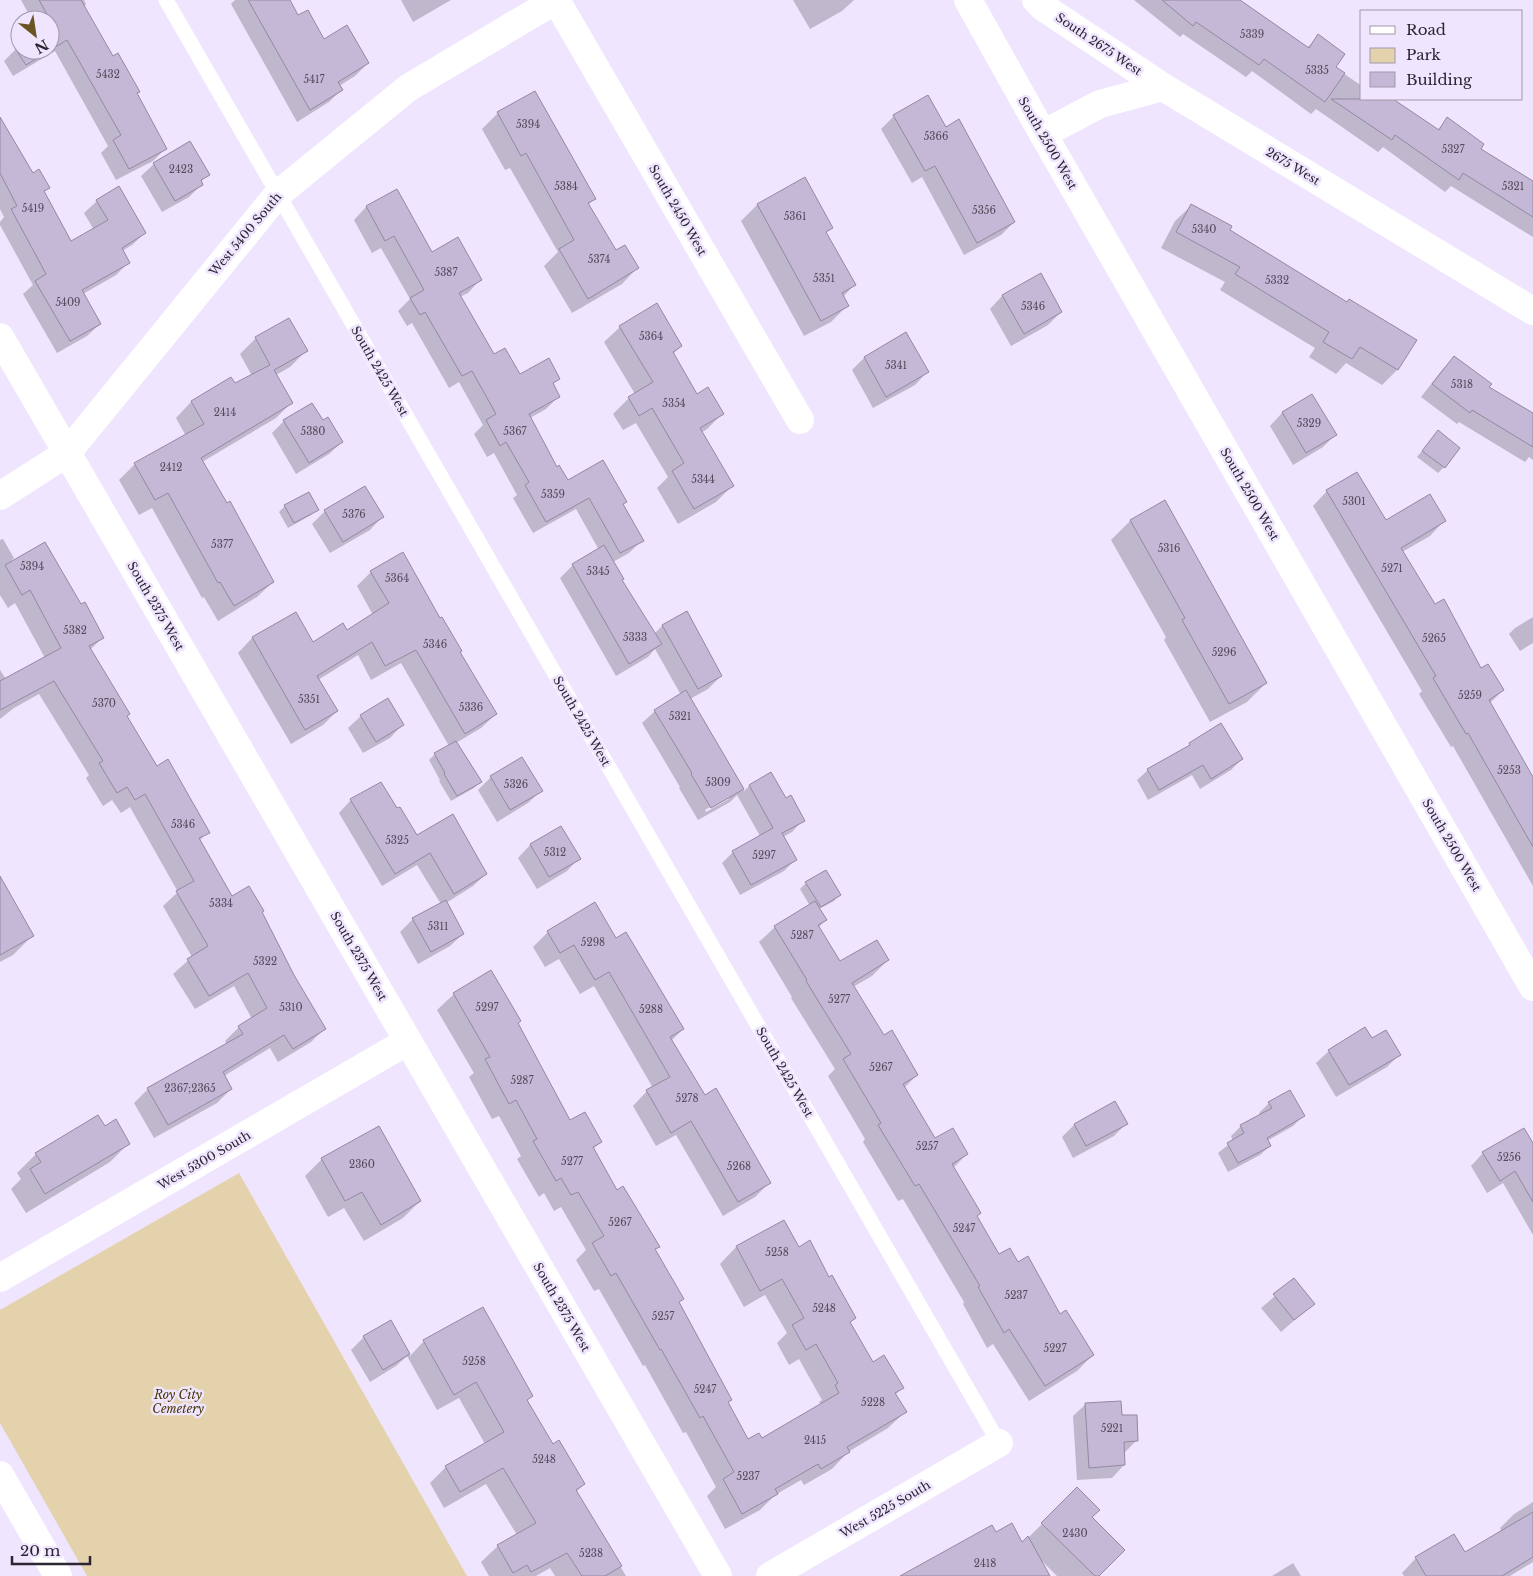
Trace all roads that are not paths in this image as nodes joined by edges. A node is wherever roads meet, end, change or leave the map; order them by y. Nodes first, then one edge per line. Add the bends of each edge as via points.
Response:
1 (166, 0) edge
2 (556, 0) edge
3 (968, 0) edge
4 (1036, 0) edge
5 (1163, 87) junction
6 (1043, 134) junction
7 (278, 194) junction
8 (1533, 311) edge
9 (0, 337) edge
10 (800, 420) dead end
11 (67, 453) junction
12 (0, 496) edge
13 (1533, 987) edge
14 (408, 1041) junction
15 (0, 1278) edge
16 (999, 1443) joint
17 (2, 1485) edge
18 (58, 1576) edge
19 (718, 1576) edge
20 (770, 1576) edge

1 - 7 lane, South 2425 West
2 - 7 street, West 5400 South via 408,88
2 - 10 street, South 2450 West
3 - 6 street, South 2500 West
4 - 5 street, South 2675 West
5 - 6 street via 1100,104
5 - 8 street, 2675 West
6 - 13 street, South 2500 West
7 - 11 street, West 5400 South
7 - 16 lane, South 2425 West
9 - 11 street, South 2375 West
11 - 12 street, West 5400 South
11 - 14 street, South 2375 West
14 - 15 street, West 5300 South
14 - 19 street, South 2375 West
16 - 20 street, West 5225 South
17 - 18 street

